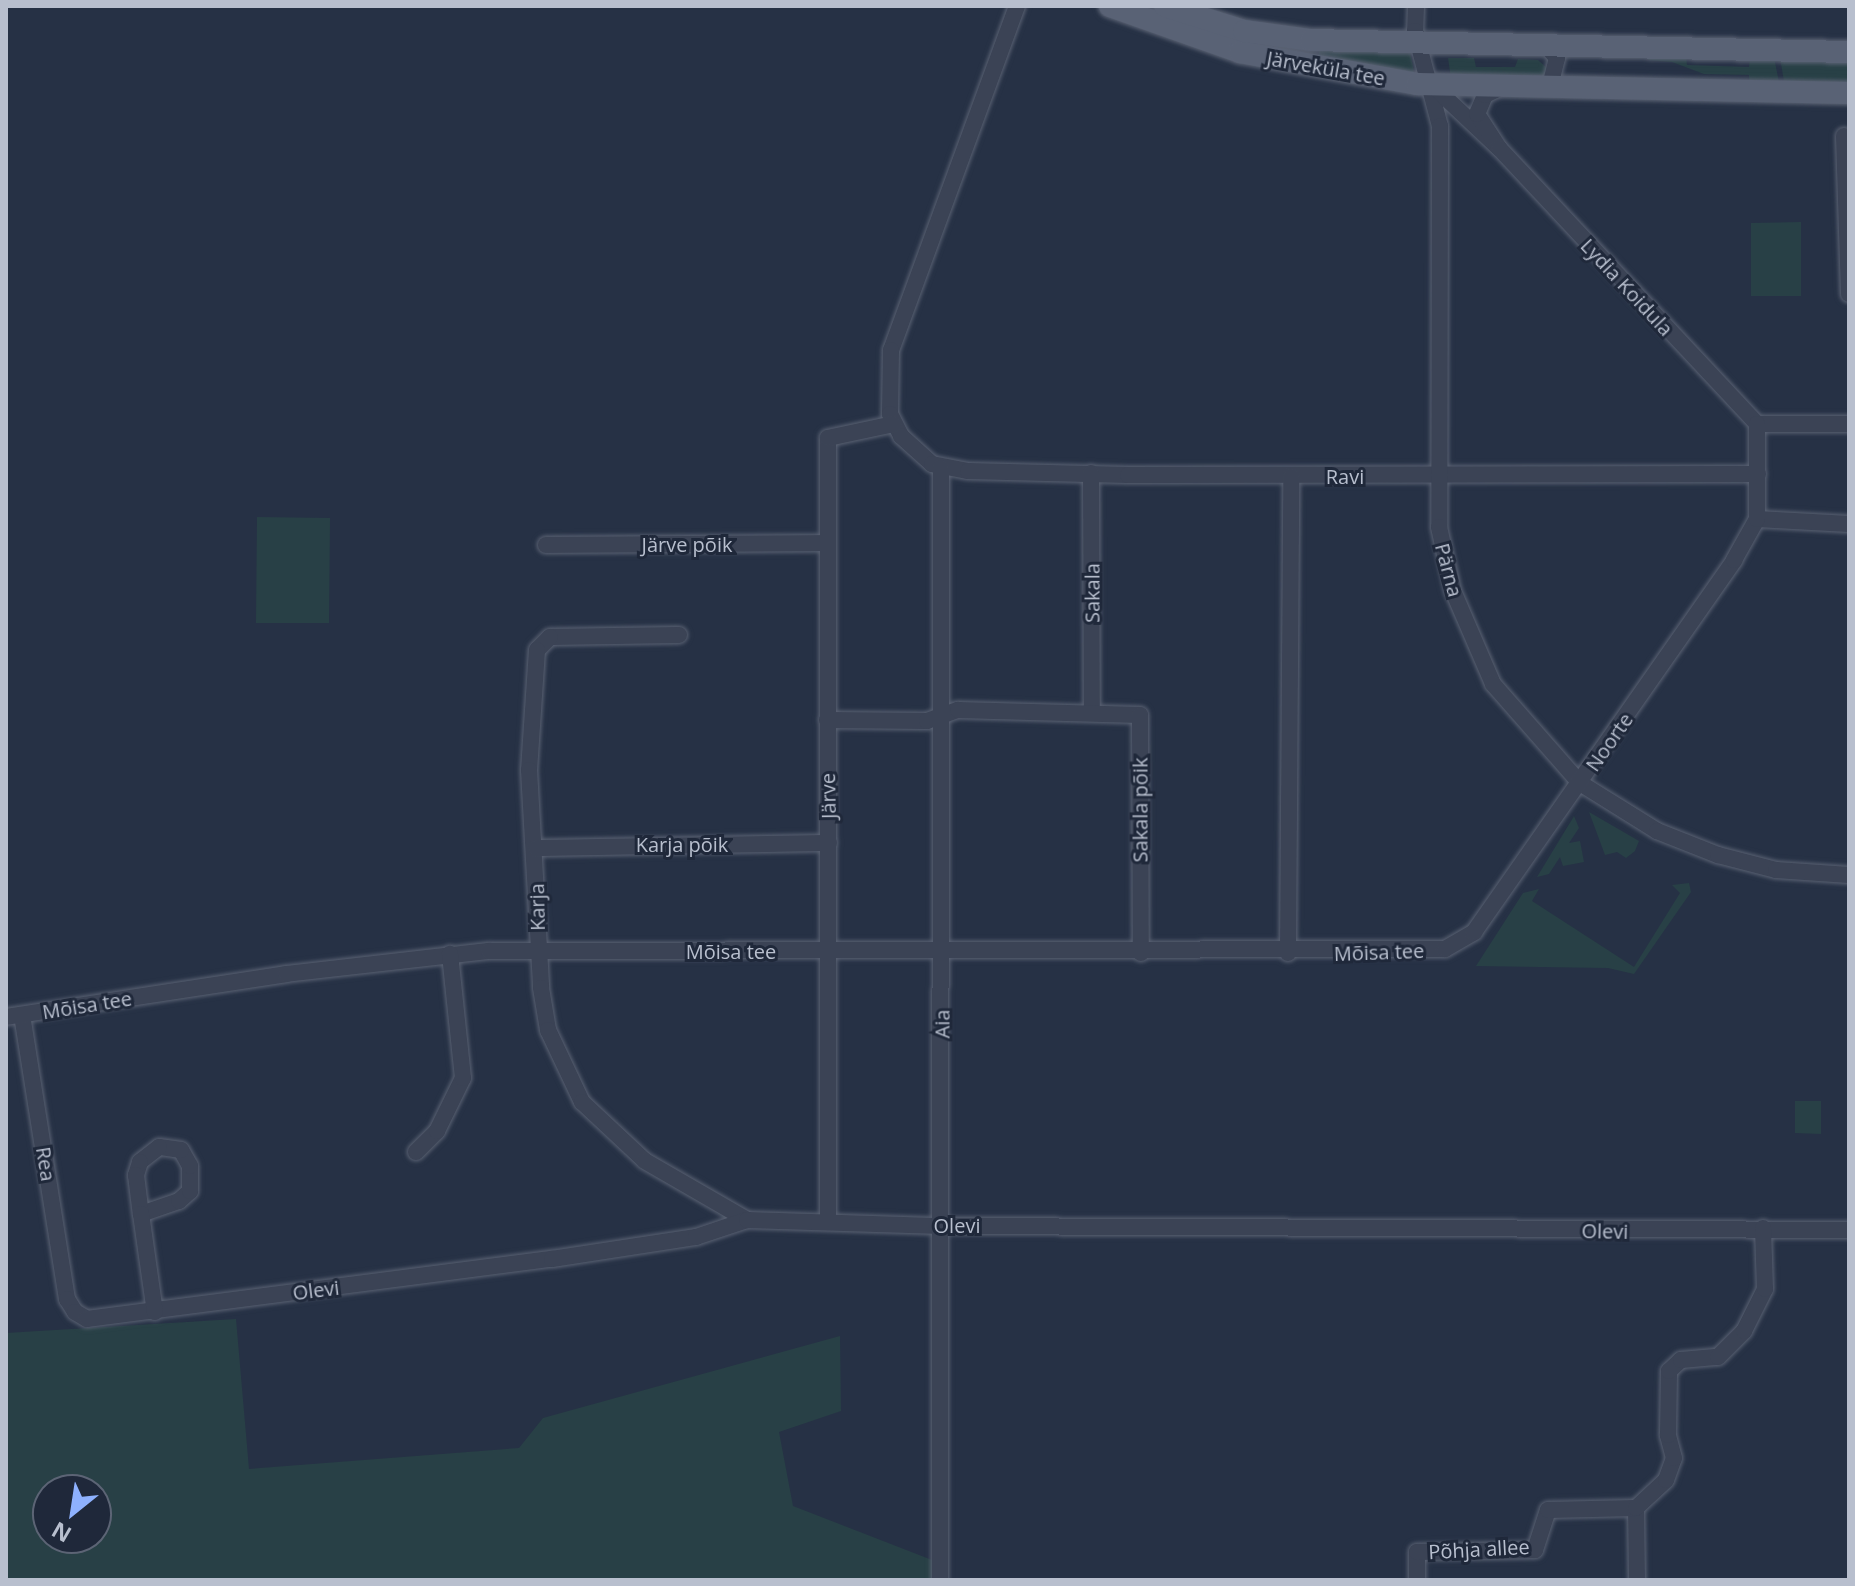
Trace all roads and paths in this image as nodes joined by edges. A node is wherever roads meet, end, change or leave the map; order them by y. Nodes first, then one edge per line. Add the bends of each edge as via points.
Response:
1 (1017, 6) edge
2 (1110, 6) edge
3 (1165, 6) edge
4 (1416, 6) edge
5 (1417, 36) junction
6 (1546, 45) junction
7 (1849, 52) edge
8 (1432, 85) junction
9 (1517, 86) junction
10 (1550, 86) junction
11 (1849, 93) edge
12 (1844, 136) dead end
13 (1499, 148) junction
14 (1849, 294) edge
15 (894, 424) junction
16 (1757, 424) junction
17 (1849, 424) edge
18 (937, 466) junction
19 (1091, 473) junction
20 (1758, 474) junction
21 (1291, 476) junction
22 (1436, 476) junction
23 (1757, 519) junction
24 (1849, 524) edge
25 (827, 543) junction
26 (546, 545) dead end
27 (679, 635) dead end
28 (1092, 712) junction
29 (940, 716) junction
30 (827, 720) junction
31 (1580, 783) junction
32 (829, 843) junction
33 (536, 848) junction
34 (1849, 875) edge
35 (1445, 949) joint
36 (538, 950) junction
37 (942, 951) junction
38 (830, 952) junction
39 (1141, 953) junction
40 (1288, 953) junction
41 (450, 954) junction
42 (14, 1016) edge
43 (416, 1152) dead end
44 (141, 1214) dead end
45 (747, 1220) junction
46 (828, 1221) junction
47 (942, 1226) junction
48 (1763, 1228) junction
49 (1849, 1230) edge
50 (75, 1312) joint
51 (155, 1312) junction
52 (1636, 1508) junction
53 (940, 1580) edge
54 (1417, 1580) edge
55 (1637, 1580) edge

1 - 15 street via 981,116 894,339 889,383
2 - 8 main road, Järveküla tee via 1240,52
3 - 5 main road, Järveküla tee via 1244,31 1311,40
4 - 5 street, Pärna
5 - 6 main road, Järveküla tee
5 - 8 street, Pärna
6 - 7 main road, Järveküla tee
6 - 10 street via 1557,58
8 - 9 main road, Järveküla tee
8 - 13 street, Lydia Koidula
8 - 22 street, Pärna via 1440,126
9 - 10 main road, Järveküla tee
9 - 13 street, Lydia Koidula via 1490,91 1478,108 1479,120
10 - 11 main road, Järveküla tee
12 - 14 street
13 - 16 street, Lydia Koidula
15 - 18 street
15 - 25 street, Järve via 828,438
16 - 17 street
16 - 20 street
18 - 19 street, Ravi
18 - 29 street, Aia
19 - 21 street, Ravi
19 - 28 street, Sakala
20 - 22 street, Ravi
20 - 23 street
21 - 22 street, Ravi
21 - 40 street
22 - 31 street, Pärna via 1447,571 1493,684
23 - 24 street
23 - 31 street, Noorte
25 - 26 street, Järve põik
25 - 30 street, Järve
27 - 33 street, Karja via 570,635 541,642 534,670 529,770 530,834
28 - 29 street via 958,710
28 - 39 street, Sakala põik via 1140,715
29 - 30 street via 916,721
29 - 37 street, Aia
30 - 32 street, Järve
31 - 34 street, Pärna via 1657,831 1718,855 1776,870
31 - 35 street, Noorte via 1474,932
32 - 33 street, Karja põik
32 - 38 street, Järve
33 - 36 street, Karja
35 - 40 street, Mõisa tee
36 - 38 street, Mõisa tee
36 - 41 street, Mõisa tee
36 - 45 street, Karja via 548,1030 582,1102 645,1161
37 - 38 street, Mõisa tee
37 - 39 street, Mõisa tee
37 - 47 street, Aia
38 - 46 street, Järve
39 - 40 street, Mõisa tee
41 - 42 street, Mõisa tee
41 - 43 street via 463,1078 437,1131
42 - 50 street, Rea via 67,1299
44 - 51 street
45 - 46 street, Olevi
45 - 51 street, Olevi via 696,1237
46 - 47 street, Olevi
47 - 48 street, Olevi
47 - 53 street, Aia
48 - 49 street, Olevi
48 - 52 street via 1763,1300 1744,1331 1718,1357 1673,1364 1668,1376 1672,1472
50 - 51 street, Olevi via 87,1319
52 - 54 street, Põhja allee via 1548,1510 1535,1550 1417,1552
52 - 55 street

